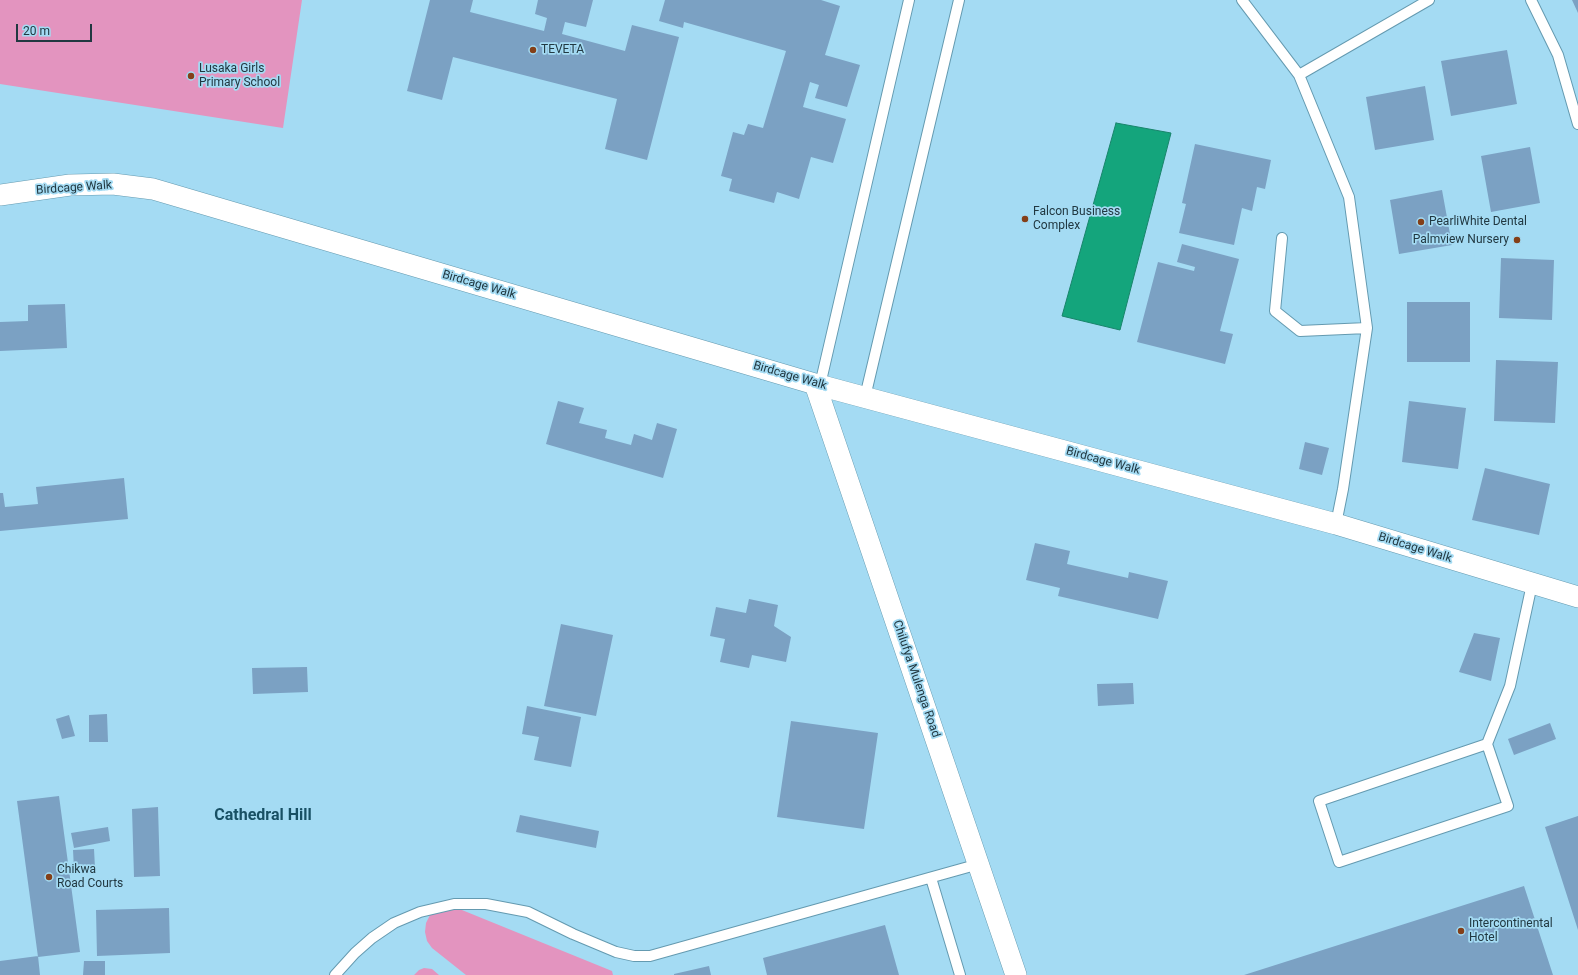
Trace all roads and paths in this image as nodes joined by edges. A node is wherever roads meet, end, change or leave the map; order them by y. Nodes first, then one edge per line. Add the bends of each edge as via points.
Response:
1 (909, 0) edge
2 (960, 0) edge
3 (1242, 0) edge
4 (1429, 0) edge
5 (1531, 0) edge
6 (1299, 75) junction
7 (1578, 124) edge
8 (0, 194) edge
9 (1282, 238) dead end
10 (1367, 328) junction
11 (817, 384) junction
12 (865, 397) junction
13 (1336, 524) junction
14 (1532, 584) junction
15 (1578, 597) edge
16 (1488, 744) junction
17 (979, 864) junction
18 (931, 878) junction
19 (335, 975) edge
20 (960, 975) edge
21 (1016, 975) edge

1 - 11 lane
2 - 12 lane
3 - 6 lane
4 - 6 lane
5 - 7 lane via 1558,55
6 - 10 lane via 1349,197
8 - 11 street, Birdcage Walk via 70,185 113,184 154,189
9 - 10 lane via 1275,311 1300,331
10 - 13 lane
11 - 12 street, Birdcage Walk
11 - 17 street, Chilufya Mulenga Road
12 - 13 street, Birdcage Walk
13 - 14 street, Birdcage Walk
14 - 15 street, Birdcage Walk
14 - 16 lane via 1510,686
16 - 16 lane via 1508,806 1339,862 1319,801
17 - 18 lane
17 - 21 street, Chilufya Mulenga Road
18 - 19 lane via 650,956 616,952 528,912 486,904 454,904 420,912 394,923 372,938
18 - 20 lane

